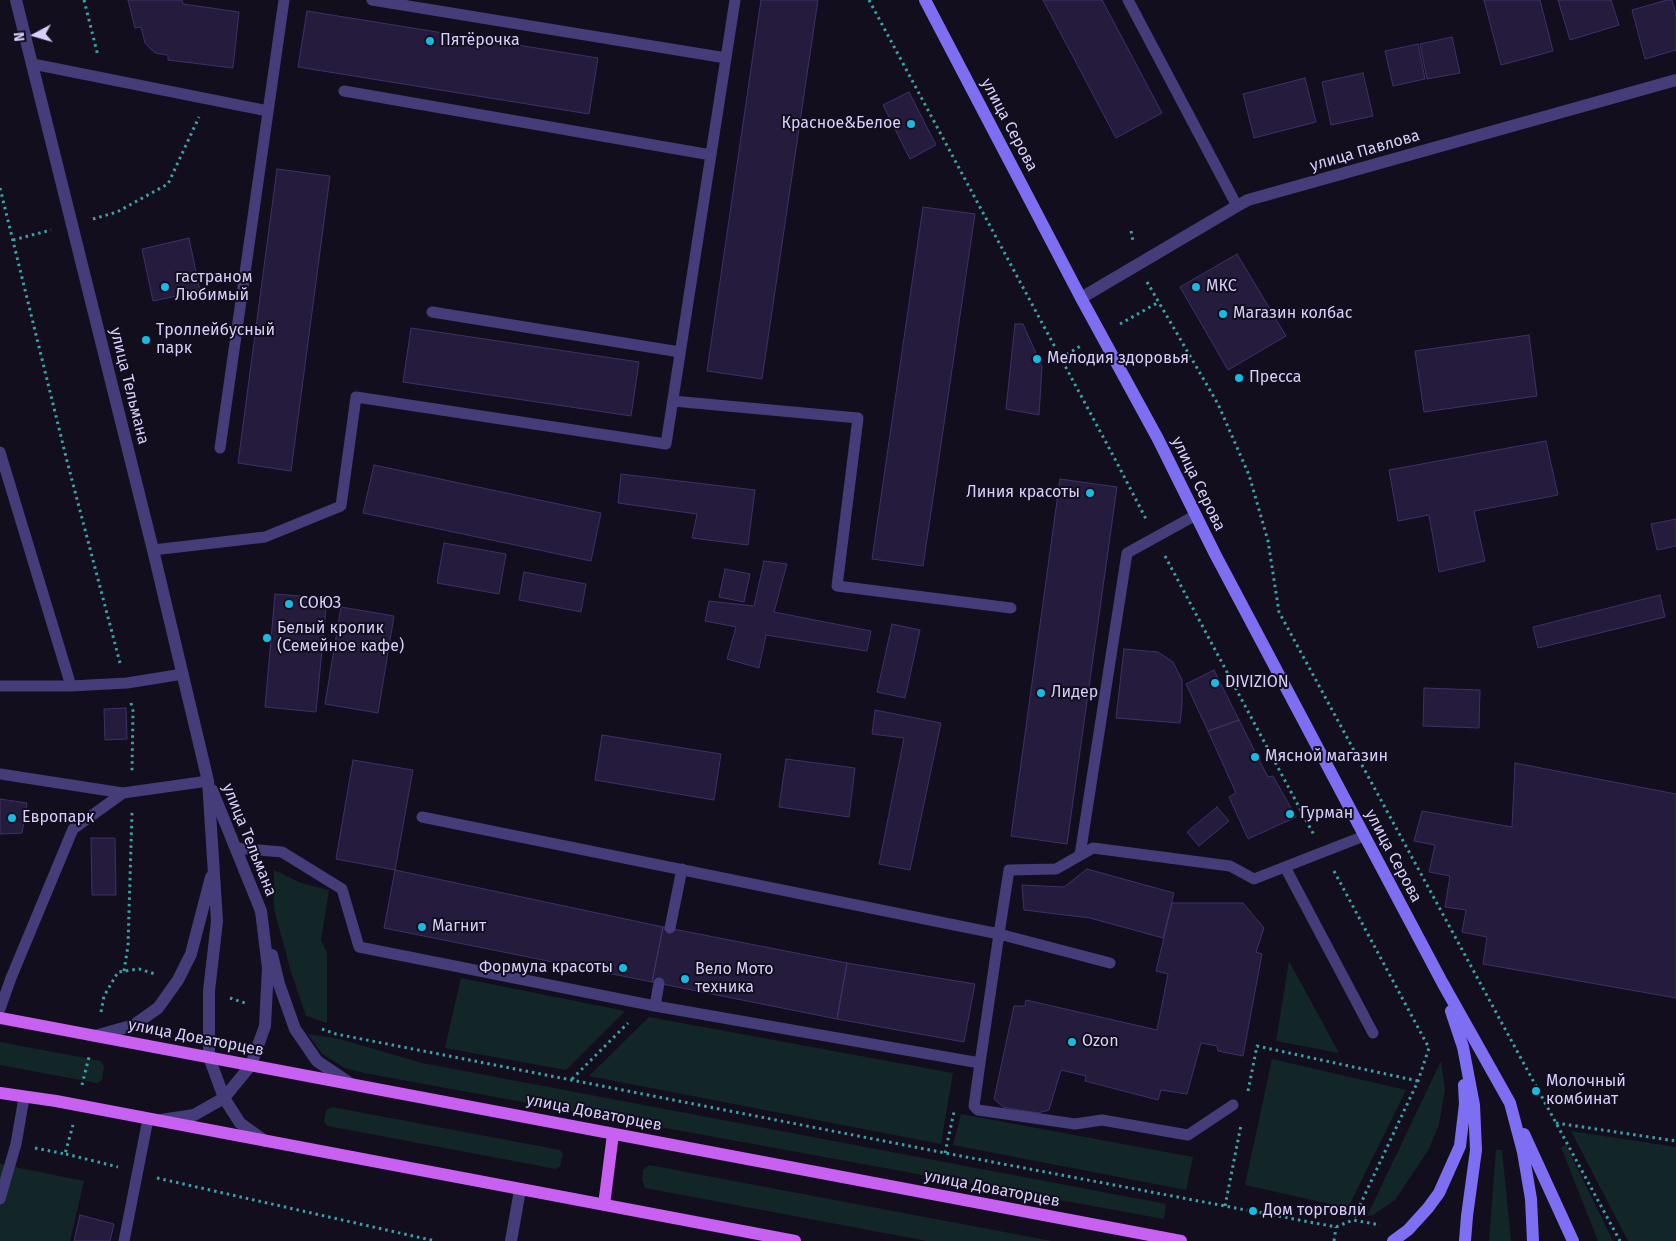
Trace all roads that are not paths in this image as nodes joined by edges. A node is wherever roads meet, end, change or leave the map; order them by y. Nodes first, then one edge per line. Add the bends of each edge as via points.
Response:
1 (16, 0) edge
2 (284, 0) edge
3 (372, 0) edge
4 (735, 0) edge
5 (925, 0) edge
6 (1128, 0) edge
7 (726, 58) junction
8 (33, 64) junction
9 (1676, 80) edge
10 (344, 91) dead end
11 (268, 111) junction
12 (711, 155) junction
13 (1237, 206) junction
14 (1081, 298) junction
15 (432, 312) dead end
16 (680, 352) junction
17 (673, 401) junction
18 (220, 448) dead end
19 (0, 452) edge
20 (1196, 515) junction
21 (153, 550) junction
22 (1011, 608) dead end
23 (183, 674) junction
24 (0, 686) edge
25 (71, 686) junction
26 (0, 774) edge
27 (208, 781) junction
28 (127, 792) junction
29 (422, 816) dead end
30 (1364, 836) junction
31 (236, 848) junction
32 (1080, 855) junction
33 (214, 863) junction
34 (1285, 867) junction
35 (682, 869) junction
36 (261, 911) junction
37 (670, 928) dead end
38 (999, 934) junction
39 (1110, 963) dead end
40 (5, 977) edge
41 (1442, 982) junction
42 (659, 984) dead end
43 (651, 1005) junction
44 (0, 1009) edge
45 (0, 1018) edge
46 (1372, 1033) dead end
47 (95, 1036) junction
48 (1463, 1047) junction
49 (209, 1057) junction
50 (980, 1063) junction
51 (251, 1065) junction
52 (351, 1084) junction
53 (0, 1093) edge
54 (24, 1098) junction
55 (224, 1098) junction
56 (1510, 1103) junction
57 (1233, 1105) dead end
58 (152, 1120) junction
59 (613, 1134) junction
60 (265, 1141) junction
61 (520, 1190) junction
62 (0, 1199) edge
63 (604, 1205) junction
64 (124, 1241) edge
65 (511, 1241) edge
66 (795, 1241) edge
67 (1181, 1241) edge
68 (1393, 1241) edge
69 (1465, 1241) edge
70 (1533, 1241) edge
71 (1573, 1241) edge

1 - 8 street, улица Тельмана
2 - 11 lane
3 - 7 lane
4 - 7 lane
5 - 14 main road, улица Серова
6 - 13 lane
7 - 12 lane
8 - 11 lane
8 - 21 street, улица Тельмана
9 - 13 street, улица Павлова
10 - 12 lane
11 - 18 lane
12 - 16 lane
13 - 14 street, улица Павлова
14 - 20 main road, улица Серова
15 - 16 lane
16 - 17 lane
17 - 21 lane via 666,444 356,398 341,506 265,537
17 - 22 lane via 858,418 837,586
19 - 25 lane
20 - 30 main road, улица Серова
20 - 32 lane via 1127,553
21 - 23 street, улица Тельмана
23 - 25 lane via 127,683
23 - 27 street, улица Тельмана
24 - 25 lane
26 - 28 lane
27 - 28 lane
27 - 31 street, улица Тельмана
27 - 33 street, улица Тельмана
28 - 40 lane via 73,829
29 - 35 lane
30 - 34 lane
30 - 41 main road, улица Серова
31 - 36 street, улица Тельмана
31 - 43 lane via 282,852 342,889 359,947
32 - 34 lane via 1093,848 1220,864 1254,879
32 - 38 lane via 1056,869 1009,870
33 - 47 street, улица Тельмана via 195,943 178,980 158,1008 134,1025
33 - 49 street, улица Тельмана via 217,921 209,990
34 - 46 lane
35 - 37 lane
35 - 38 lane
36 - 51 street, улица Тельмана via 268,968 265,1026
36 - 52 street, улица Тельмана via 279,984 295,1029 317,1061
38 - 39 lane
38 - 50 lane
40 - 44 lane
41 - 48 main road, улица Серова
41 - 56 main road, улица Серова
42 - 43 lane
43 - 50 lane
45 - 47 main road, улица Доваторцев
47 - 49 main road, улица Доваторцев
48 - 68 main road, улица Серова via 1465,1104 1460,1146 1428,1208
48 - 69 main road, улица Серова via 1474,1105 1476,1150
49 - 51 main road, улица Доваторцев
49 - 55 street, улица Тельмана
50 - 57 lane via 974,1106 978,1110 1076,1124 1102,1120 1188,1135
51 - 52 main road, улица Доваторцев
51 - 55 street, улица Тельмана
52 - 59 main road, улица Доваторцев
53 - 54 main road
54 - 58 main road
54 - 62 lane via 16,1144
55 - 58 street, улица Тельмана via 194,1115
55 - 60 street, улица Тельмана via 240,1123
56 - 70 main road, улица Серова via 1530,1189
56 - 71 main road, улица Серова
58 - 60 main road
58 - 64 lane
59 - 63 main road
59 - 67 main road, улица Доваторцев
60 - 61 main road
61 - 63 main road
61 - 65 street
63 - 66 main road

